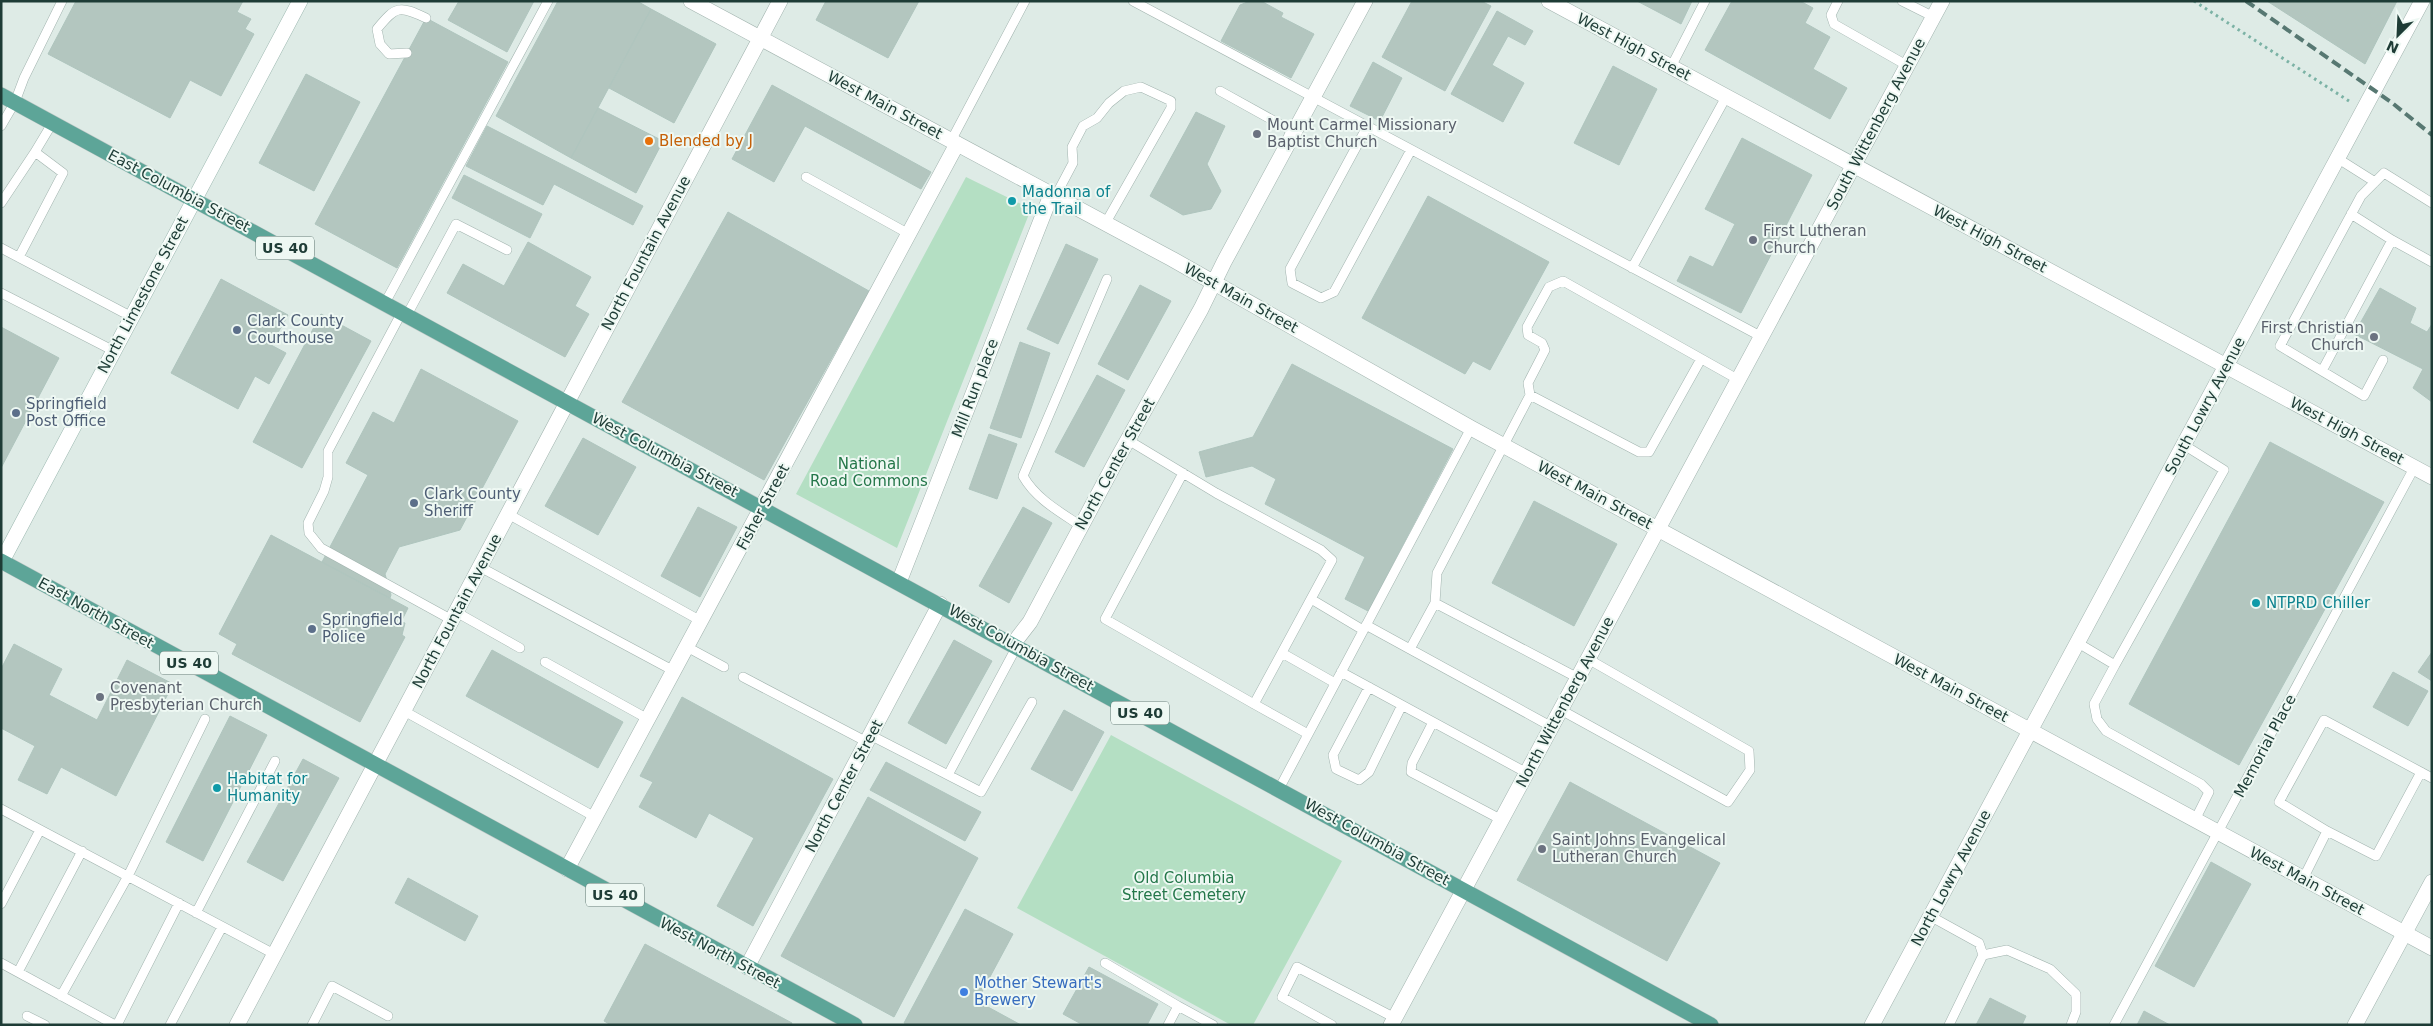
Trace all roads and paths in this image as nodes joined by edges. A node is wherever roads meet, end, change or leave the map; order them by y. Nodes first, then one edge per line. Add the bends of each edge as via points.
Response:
1 (62, 1) edge
2 (300, 1) edge
3 (548, 1) edge
4 (691, 1) edge
5 (780, 1) edge
6 (1025, 1) edge
7 (1133, 1) edge
8 (1365, 1) edge
9 (1549, 1) edge
10 (1704, 1) edge
11 (1838, 1) edge
12 (1902, 1) edge
13 (1942, 1) edge
14 (2194, 1) edge
15 (2422, 1) edge
16 (1934, 17) junction
17 (426, 18) dead end
18 (760, 38) junction
19 (407, 53) dead end
20 (1908, 66) junction
21 (1671, 67) junction
22 (1220, 91) dead end
23 (1, 95) edge
24 (1726, 97) junction
25 (1313, 98) junction
26 (15, 102) junction
27 (2352, 103) dead end
28 (53, 122) junction
29 (1, 126) edge
30 (1367, 127) junction
31 (1294, 132) junction
32 (954, 143) junction
33 (1411, 150) junction
34 (35, 152) junction
35 (2337, 158) junction
36 (1854, 166) junction
37 (806, 177) dead end
38 (2375, 182) junction
39 (1053, 196) junction
40 (194, 199) junction
41 (1, 203) edge
42 (2432, 204) edge
43 (2351, 214) junction
44 (1105, 224) junction
45 (909, 234) junction
46 (2392, 240) junction
47 (1, 248) edge
48 (507, 250) dead end
49 (19, 257) junction
50 (2432, 262) edge
51 (1632, 268) junction
52 (1107, 279) dead end
53 (1214, 283) junction
54 (1, 293) edge
55 (385, 303) junction
56 (404, 313) junction
57 (132, 317) junction
58 (1762, 337) junction
59 (114, 351) junction
60 (1701, 359) junction
61 (2383, 360) dead end
62 (2227, 367) junction
63 (2322, 371) junction
64 (1739, 380) junction
65 (1530, 395) junction
66 (568, 402) junction
67 (1471, 428) junction
68 (1128, 440) junction
69 (1503, 445) junction
70 (2184, 445) junction
71 (2414, 468) junction
72 (1183, 474) junction
73 (2432, 477) edge
74 (762, 508) junction
75 (508, 514) junction
76 (1082, 526) junction
77 (1658, 530) junction
78 (2, 562) edge
79 (480, 567) junction
80 (900, 582) junction
81 (1311, 599) junction
82 (1435, 603) junction
83 (940, 604) junction
84 (454, 616) junction
85 (701, 621) junction
86 (1364, 628) junction
87 (2078, 643) junction
88 (1015, 645) junction
89 (687, 647) junction
90 (520, 648) dead end
91 (1410, 649) junction
92 (1282, 653) junction
93 (1588, 659) junction
94 (545, 662) dead end
95 (2116, 665) junction
96 (724, 667) dead end
97 (674, 671) junction
98 (1341, 672) junction
99 (743, 676) dead end
100 (1578, 678) junction
101 (1335, 683) junction
102 (1368, 687) junction
103 (1032, 702) dead end
104 (1254, 704) junction
105 (1402, 705) junction
106 (1561, 710) junction
107 (404, 711) junction
108 (204, 719) dead end
109 (648, 719) junction
110 (1433, 722) junction
111 (1552, 727) junction
112 (2030, 731) junction
113 (1308, 734) junction
114 (869, 739) junction
115 (275, 761) dead end
116 (376, 765) junction
117 (1527, 772) junction
118 (2421, 772) junction
119 (948, 775) junction
120 (2432, 778) edge
121 (1279, 788) junction
122 (1, 809) edge
123 (595, 817) junction
124 (1502, 820) junction
125 (2195, 820) junction
126 (40, 830) junction
127 (2327, 831) junction
128 (2218, 832) junction
129 (82, 852) junction
130 (567, 869) junction
131 (128, 876) junction
132 (2303, 879) junction
133 (2432, 882) edge
134 (1464, 890) junction
135 (1, 904) edge
136 (178, 904) junction
137 (196, 913) junction
138 (1930, 916) junction
139 (222, 927) junction
140 (2404, 933) junction
141 (2432, 948) edge
142 (274, 954) junction
143 (1983, 956) junction
144 (1, 963) edge
145 (1105, 963) dead end
146 (747, 968) junction
147 (18, 972) junction
148 (61, 996) junction
149 (1178, 1006) junction
150 (27, 1016) dead end
151 (388, 1016) dead end
152 (1393, 1021) edge
153 (45, 1025) edge
154 (116, 1025) edge
155 (170, 1025) edge
156 (237, 1025) edge
157 (312, 1025) edge
158 (855, 1025) edge
159 (1168, 1025) edge
160 (1213, 1025) edge
161 (1332, 1025) edge
162 (1711, 1025) edge
163 (1872, 1025) edge
164 (1950, 1025) edge
165 (2071, 1025) edge
166 (2114, 1025) edge
167 (2355, 1025) edge

1 - 26 lane
2 - 40 street, North Limestone Street
3 - 55 lane
4 - 18 street, West Main Street
5 - 18 street, North Fountain Avenue
6 - 32 lane
7 - 25 lane
8 - 25 street, North Center Street
9 - 21 street, West High Street
10 - 21 lane
11 - 20 lane via 1830,15 1834,24
12 - 16 lane
13 - 16 street, South Wittenberg Avenue
14 - 27 path
15 - 35 street, South Lowry Avenue
16 - 20 street, South Wittenberg Avenue
17 - 19 lane via 407,9 391,12 377,29 380,44 389,54
18 - 32 street, West Main Street
18 - 66 street, North Fountain Avenue
20 - 36 street, South Wittenberg Avenue
21 - 24 street, West High Street
22 - 31 lane
23 - 26 main road, East Columbia Street / US 40
24 - 36 street, West High Street
24 - 51 lane
25 - 30 lane
25 - 31 street, North Center Street
26 - 28 main road, East Columbia Street / US 40
26 - 29 lane
28 - 34 lane
28 - 40 main road, East Columbia Street / US 40
30 - 33 lane
30 - 33 lane via 1290,269 1292,283 1321,298 1334,292
31 - 53 street, North Center Street
32 - 39 street, West Main Street
32 - 45 street, Fisher Street
33 - 51 lane
34 - 41 lane
34 - 49 lane via 63,173
35 - 38 lane
35 - 62 street, South Lowry Avenue
36 - 58 street, South Wittenberg Avenue
36 - 62 street, West High Street
37 - 45 lane
38 - 42 lane via 2384,173
38 - 43 lane via 2361,196
39 - 44 street, West Main Street
39 - 44 lane via 1073,163 1072,147 1084,126 1097,118 1109,103 1124,91 1141,87 1171,101 1171,108
39 - 80 street, Mill Run place
40 - 55 main road, East Columbia Street / US 40
40 - 57 street, North Limestone Street
43 - 46 lane
43 - 63 lane via 2280,346
44 - 53 street, West Main Street
45 - 74 street, Fisher Street
46 - 50 lane
46 - 63 lane
47 - 49 lane
48 - 56 lane via 456,224
49 - 57 lane
51 - 58 lane
52 - 76 lane via 1023,476 1030,488 1049,505
53 - 67 street, West Main Street
53 - 68 street, North Center Street
54 - 59 lane
55 - 56 main road, East Columbia Street / US 40
56 - 66 main road, East Columbia Street / US 40
56 - 84 lane via 328,451 328,477 308,523 309,533 321,548
57 - 59 street, North Limestone Street
58 - 64 street, South Wittenberg Avenue
59 - 78 street, North Limestone Street
60 - 64 lane
60 - 65 lane via 1649,452 1639,452
60 - 65 lane via 1562,281 1549,287 1527,327 1528,335 1542,343 1545,350 1528,383
61 - 63 lane via 2364,396
62 - 70 street, South Lowry Avenue
62 - 71 street, West High Street
64 - 77 street, North Wittenberg Avenue
65 - 69 lane
66 - 74 main road, West Columbia Street / US 40
66 - 75 street, North Fountain Avenue
67 - 69 street, West Main Street
67 - 86 lane
68 - 72 lane
68 - 76 street, North Center Street
69 - 77 street, West Main Street
69 - 82 lane via 1437,572
70 - 87 street, South Lowry Avenue
70 - 95 lane via 2224,470
71 - 73 street, West High Street
71 - 128 lane, Memorial Place
72 - 81 lane via 1321,550 1332,560
72 - 104 lane via 1105,619
74 - 80 main road, West Columbia Street / US 40
74 - 85 street, Fisher Street
75 - 79 street, North Fountain Avenue
75 - 85 lane
76 - 88 street, North Center Street
77 - 93 street, North Wittenberg Avenue
77 - 112 street, West Main Street
78 - 116 main road, East North Street / US 40
79 - 84 street, North Fountain Avenue
79 - 97 lane
80 - 83 main road, West Columbia Street / US 40
81 - 86 lane
81 - 92 lane
82 - 91 lane
82 - 100 lane
83 - 88 main road, West Columbia Street / US 40
83 - 114 street, North Center Street
84 - 90 lane
84 - 107 street, North Fountain Avenue
85 - 89 street, Fisher Street
86 - 91 lane
86 - 98 lane
87 - 95 lane
87 - 112 street, South Lowry Avenue
88 - 119 lane
88 - 121 main road, West Columbia Street / US 40
89 - 96 lane
89 - 97 street, Fisher Street
91 - 111 lane
92 - 101 lane
92 - 104 lane
93 - 100 street, North Wittenberg Avenue
93 - 106 lane via 1749,751 1750,770 1728,802
94 - 109 lane
95 - 125 lane via 2094,704 2098,719 2106,732 2201,784 2209,792
97 - 109 street, Fisher Street
98 - 101 lane
98 - 102 lane
99 - 114 lane
100 - 106 street, North Wittenberg Avenue
101 - 113 lane
102 - 105 lane
102 - 105 lane via 1334,755 1336,768 1359,780 1369,772
103 - 119 lane via 982,792
104 - 113 lane
105 - 110 lane
106 - 111 street, North Wittenberg Avenue
107 - 116 street, North Fountain Avenue
107 - 123 lane
108 - 131 lane
109 - 123 street, Fisher Street
110 - 117 lane
110 - 124 lane via 1412,763 1411,772
111 - 117 street, North Wittenberg Avenue
112 - 125 street, West Main Street
112 - 138 street, North Lowry Avenue
113 - 121 lane
114 - 119 lane
114 - 146 street, North Center Street
115 - 137 lane
116 - 130 main road, West North Street / US 40
116 - 142 street, North Fountain Avenue
117 - 124 street, North Wittenberg Avenue
118 - 120 lane
118 - 127 lane via 2376,856
118 - 127 lane via 2324,720 2279,802
121 - 134 main road, West Columbia Street / US 40
122 - 126 lane
123 - 130 street, Fisher Street
124 - 134 street, North Wittenberg Avenue
125 - 128 street, West Main Street
126 - 129 lane
126 - 135 lane
127 - 132 lane
128 - 132 street, West Main Street
128 - 166 lane, Memorial Place
129 - 131 lane
129 - 147 lane
130 - 146 main road, West North Street / US 40
131 - 136 lane
131 - 148 lane
132 - 140 street, West Main Street
133 - 140 street
134 - 152 street, North Wittenberg Avenue
134 - 162 main road, West Columbia Street / US 40
136 - 137 lane
136 - 154 lane
137 - 139 lane
138 - 143 lane via 1979,943
138 - 163 street, North Lowry Avenue
139 - 142 lane
139 - 155 lane
140 - 141 street, West Main Street
140 - 167 street
142 - 156 street, North Fountain Avenue
143 - 164 lane
143 - 165 lane via 2007,950 2050,969 2076,994 2076,1012
144 - 147 lane
145 - 149 lane
146 - 158 main road, West North Street / US 40
147 - 148 lane
148 - 154 lane
149 - 159 lane
149 - 160 lane
150 - 153 lane
151 - 157 lane via 332,986
152 - 161 lane via 1297,967 1282,997

